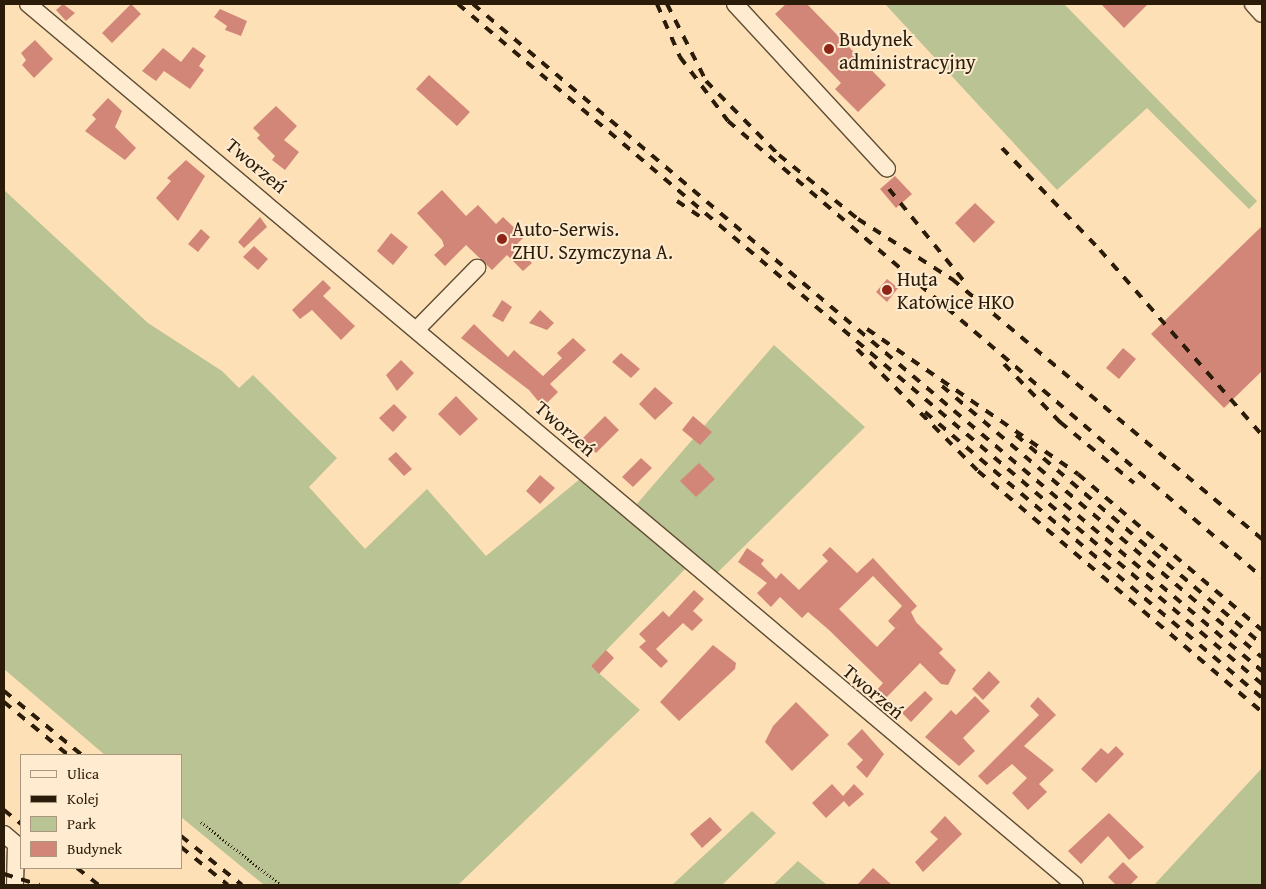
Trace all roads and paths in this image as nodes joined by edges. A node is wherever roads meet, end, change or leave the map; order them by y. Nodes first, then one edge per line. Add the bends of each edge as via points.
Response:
1 (28, 4) edge
2 (735, 4) edge
3 (1252, 4) edge
4 (1262, 14) edge
5 (887, 169) dead end
6 (477, 268) dead end
7 (417, 329) junction
8 (202, 822) dead end
9 (4, 834) edge
10 (15, 885) edge
11 (281, 885) edge
12 (1075, 885) edge

1 - 7 street, Tworzeń
2 - 5 street
3 - 4 street
6 - 7 street
7 - 12 street, Tworzeń via 875,721
8 - 11 path
9 - 10 street via 16,844

